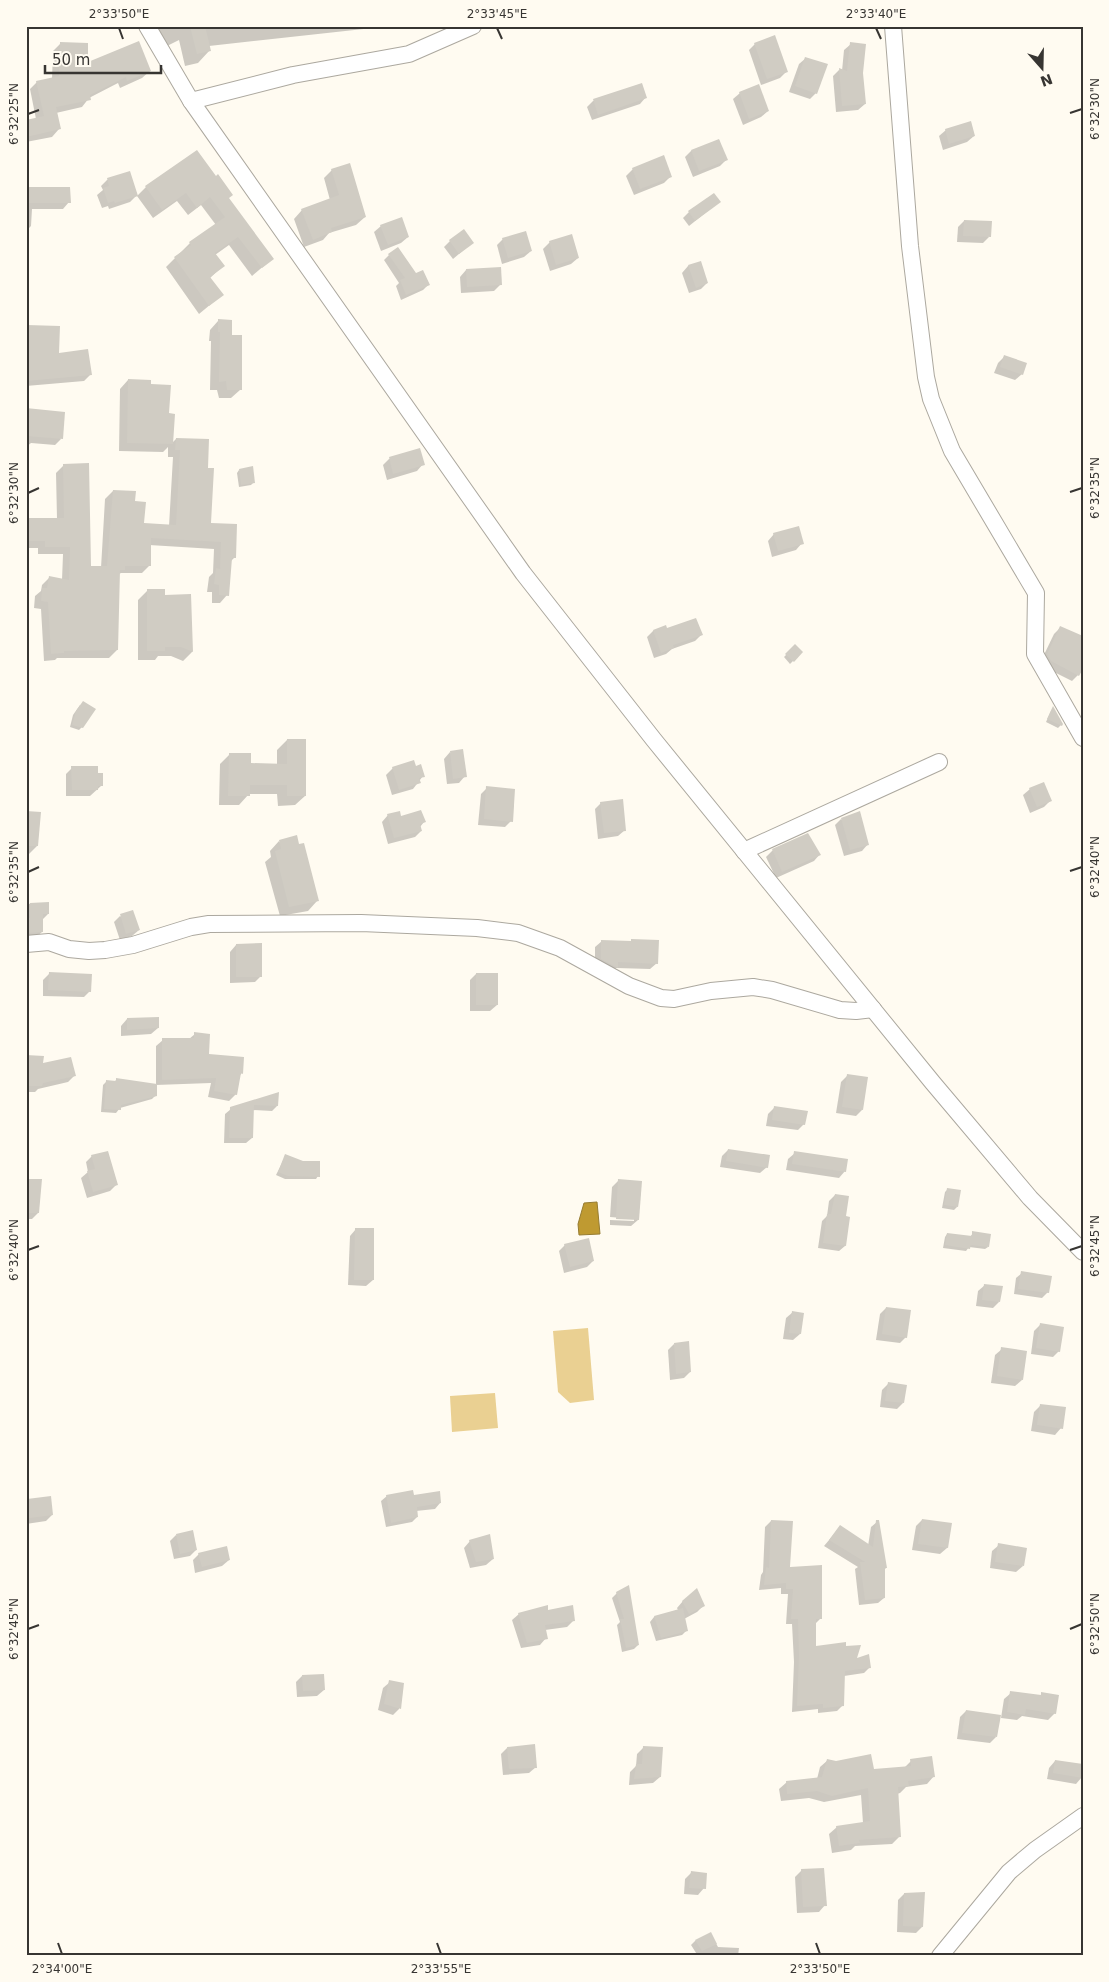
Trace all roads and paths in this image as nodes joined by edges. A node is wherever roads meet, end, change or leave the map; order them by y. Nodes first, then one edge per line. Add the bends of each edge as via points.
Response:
1 (147, 26) edge
2 (473, 26) edge
3 (893, 26) edge
4 (191, 101) junction
5 (1083, 738) edge
6 (939, 762) dead end
7 (744, 851) junction
8 (26, 944) edge
9 (873, 1009) junction
10 (1083, 1252) edge
11 (1083, 1816) edge
12 (940, 1956) edge

1 - 4 street
2 - 4 street via 409,54 293,75
3 - 5 street via 910,246 928,385 952,451 1036,593 1034,654
4 - 7 street via 523,573
6 - 7 street
7 - 9 street
8 - 9 street via 49,942 69,949 105,950 209,924 360,923 477,928 518,933 560,948 629,986 661,998 674,999 753,987 840,1010
9 - 10 street via 1030,1198
11 - 12 street via 1009,1872

